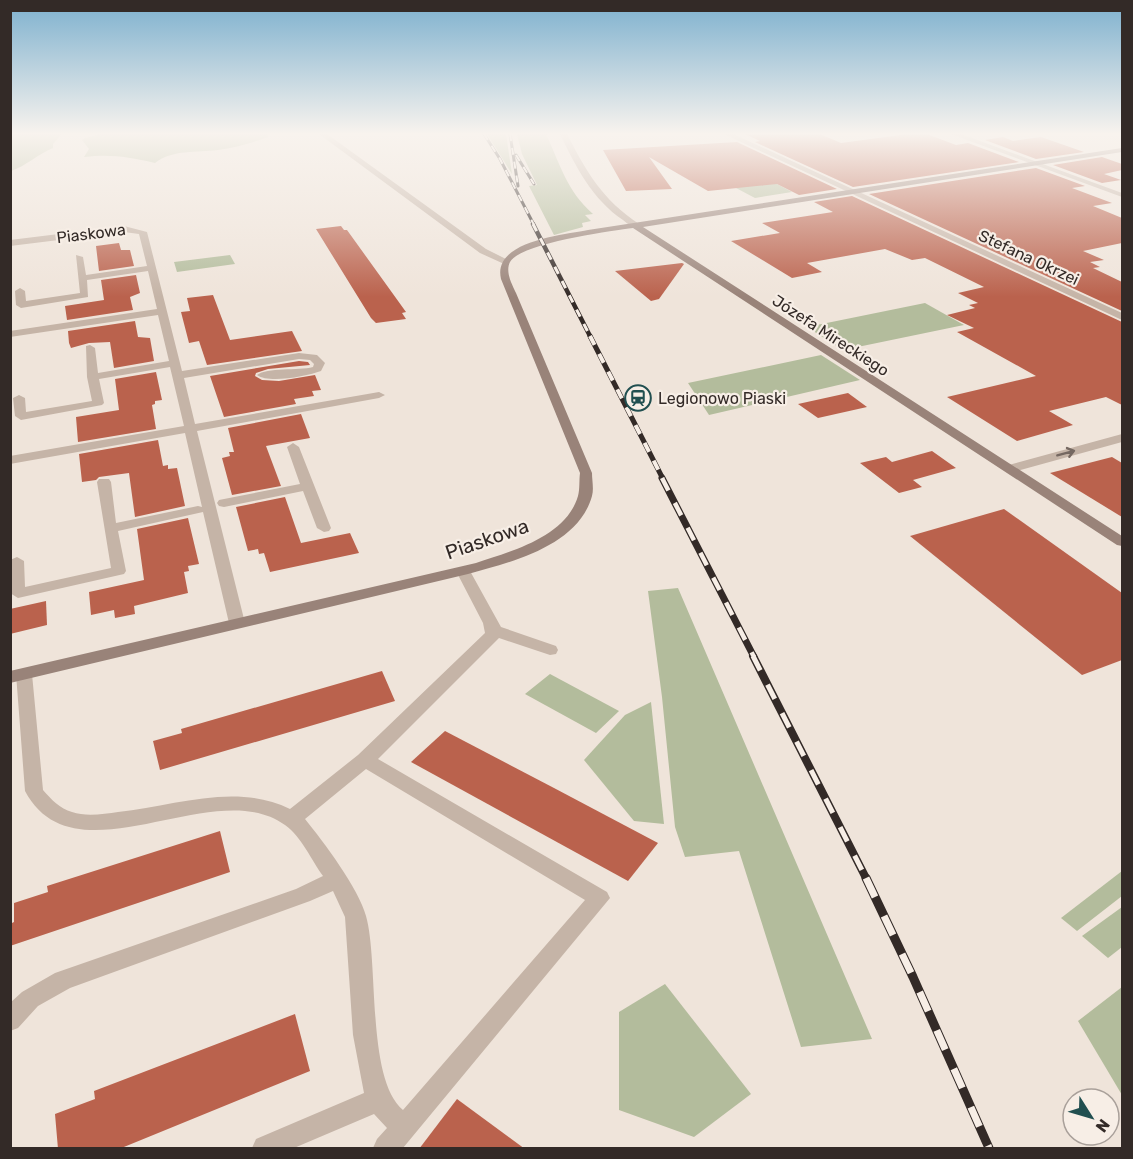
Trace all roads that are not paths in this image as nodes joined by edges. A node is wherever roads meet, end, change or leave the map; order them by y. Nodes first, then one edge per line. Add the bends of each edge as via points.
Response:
1 (396, 188) edge
2 (592, 188) edge
3 (844, 188) edge
4 (878, 188) edge
5 (1103, 188) edge
6 (852, 192) junction
7 (1122, 195) edge
8 (636, 226) junction
9 (10, 243) edge
10 (79, 257) dead end
11 (505, 261) junction
12 (152, 268) junction
13 (82, 278) junction
14 (20, 291) dead end
15 (162, 311) junction
16 (1122, 317) edge
17 (10, 334) edge
18 (90, 348) dead end
19 (177, 369) junction
20 (263, 375) dead end
21 (93, 377) junction
22 (379, 395) dead end
23 (19, 398) dead end
24 (191, 428) junction
25 (1122, 438) edge
26 (293, 447) dead end
27 (10, 460) edge
28 (1010, 469) junction
29 (104, 482) dead end
30 (308, 486) junction
31 (224, 503) dead end
32 (198, 510) dead end
33 (110, 528) junction
34 (324, 528) dead end
35 (1122, 542) edge
36 (17, 561) dead end
37 (463, 572) junction
38 (237, 623) junction
39 (494, 630) junction
40 (550, 650) dead end
41 (17, 676) edge
42 (365, 760) junction
43 (292, 819) junction
44 (336, 880) junction
45 (10, 1020) edge
46 (378, 1100) junction
47 (405, 1127) junction
48 (265, 1149) edge
49 (386, 1149) edge

1 - 11 street via 483,251
2 - 8 street
3 - 6 street, Stefana Okrzei
4 - 6 street
5 - 7 street
6 - 8 street
6 - 16 street, Stefana Okrzei
8 - 11 street via 542,243 516,252
8 - 28 street, Józefa Mireckiego
9 - 12 street, Piaskowa via 134,228 144,234
10 - 13 street
11 - 37 street, Piaskowa via 504,272 511,293 588,486 576,513 546,542
12 - 13 street
12 - 15 street, Piaskowa
13 - 14 street via 85,295 21,304
15 - 17 street
15 - 19 street, Piaskowa
18 - 21 street
19 - 20 street via 299,356 313,357 320,363 317,369 301,374
19 - 21 street
19 - 24 street, Piaskowa
21 - 23 street via 98,403 21,416
22 - 24 street
24 - 27 street
24 - 38 street, Piaskowa
28 -> 25 street
26 - 30 street
28 - 35 street, Józefa Mireckiego
29 - 33 street
30 - 31 street
30 - 34 street
32 - 33 street
33 - 36 street via 119,571 18,593
37 - 38 street, Piaskowa
37 - 39 street
38 - 41 street, Piaskowa
39 - 40 street
39 - 42 street via 487,643
41 - 43 street via 34,791 56,813 76,821 105,821 256,804
42 - 43 street
42 - 47 street via 600,898
43 - 44 street
44 - 45 street via 63,980 30,999
44 - 46 street via 350,899 356,917 365,1035
46 - 47 street
46 - 48 street
47 - 49 street

